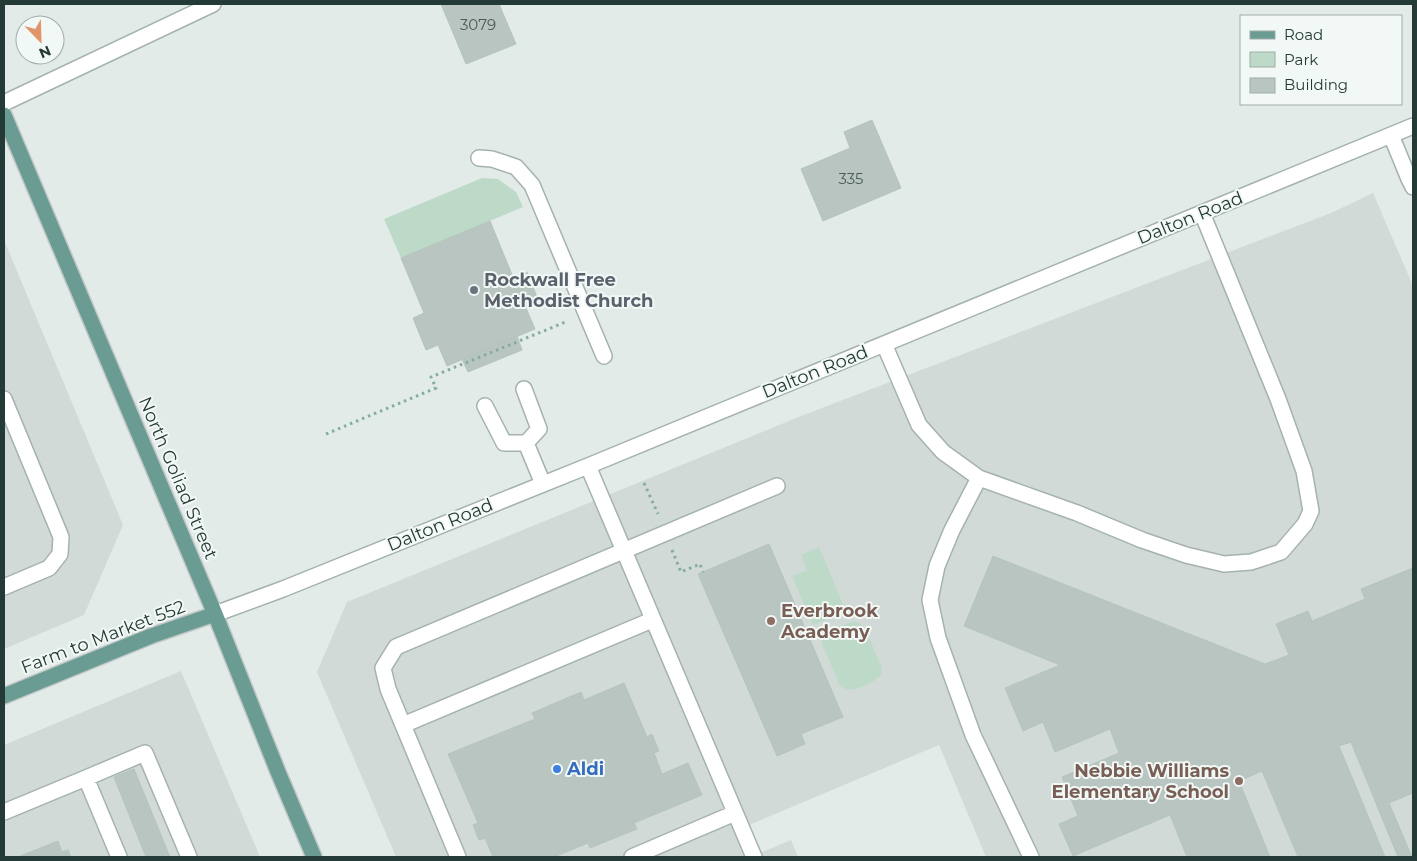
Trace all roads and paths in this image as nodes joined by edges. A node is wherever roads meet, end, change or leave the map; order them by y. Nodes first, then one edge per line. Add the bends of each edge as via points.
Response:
1 (213, 4) edge
2 (4, 103) edge
3 (4, 115) edge
4 (1413, 126) edge
5 (1391, 135) junction
6 (479, 158) dead end
7 (1413, 187) edge
8 (1202, 213) junction
9 (586, 314) junction
10 (884, 344) junction
11 (604, 356) dead end
12 (524, 389) dead end
13 (4, 399) edge
14 (485, 406) dead end
15 (326, 434) dead end
16 (526, 443) junction
17 (588, 466) junction
18 (979, 478) junction
19 (543, 484) junction
20 (777, 486) dead end
21 (623, 552) junction
22 (4, 587) edge
23 (215, 614) junction
24 (652, 620) junction
25 (4, 696) edge
26 (403, 725) junction
27 (86, 778) junction
28 (4, 812) edge
29 (735, 814) junction
30 (119, 857) edge
31 (189, 857) edge
32 (314, 857) edge
33 (458, 857) edge
34 (632, 857) edge
35 (754, 857) edge
36 (1031, 857) edge

1 - 2 street
3 - 23 main road, North Goliad Street
4 - 5 street, Dalton Road
5 - 7 street
5 - 8 street, Dalton Road
6 - 9 street via 516,167 532,185
8 - 10 street, Dalton Road
8 - 18 street via 1278,398 1304,471 1311,512 1305,524 1281,552 1251,562 1224,564 1142,540
9 - 11 street
9 - 15 path via 431,377 436,388
10 - 17 street, Dalton Road
10 - 18 street via 919,425 943,452
12 - 16 street via 539,429
13 - 22 street via 61,537 60,554 49,568
14 - 16 street via 504,443
16 - 19 street
17 - 19 street, Dalton Road
17 - 21 street
18 - 36 street via 937,566 930,600 938,638 973,735
19 - 23 street, Dalton Road
20 - 21 street
21 - 24 street
21 - 26 street via 396,647 383,668
23 - 25 main road, Farm to Market 552 via 150,636
23 - 32 main road, North Goliad Street
24 - 26 street
24 - 29 street
26 - 33 street
27 - 28 street
27 - 30 street
27 - 31 street via 145,753
29 - 34 street
29 - 35 street

